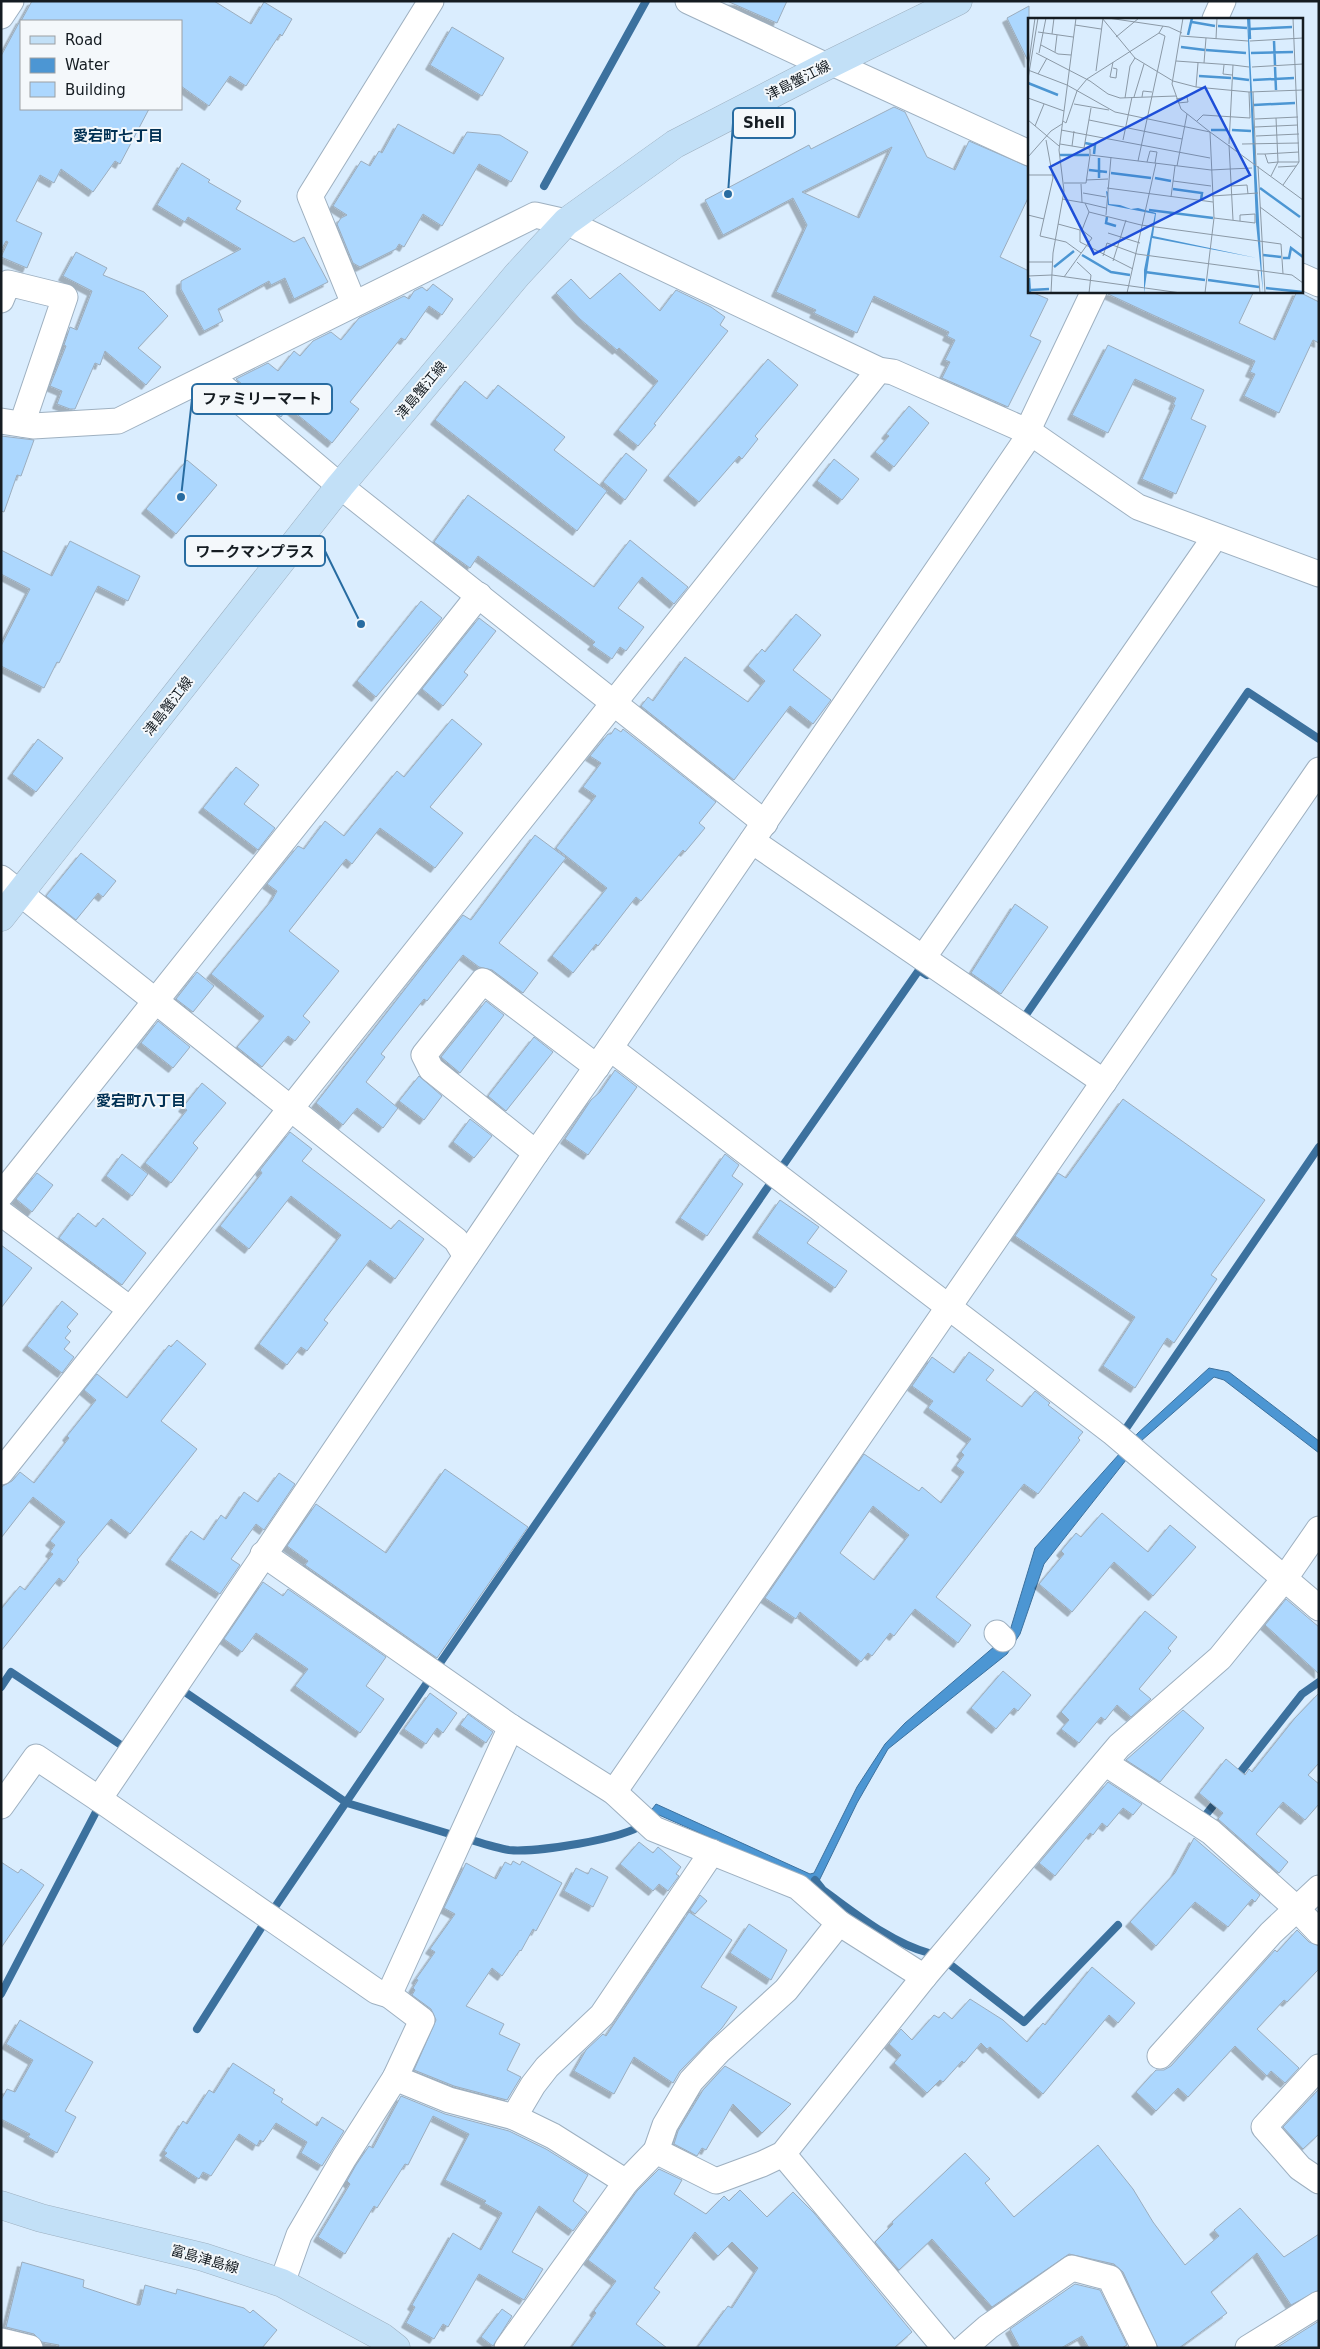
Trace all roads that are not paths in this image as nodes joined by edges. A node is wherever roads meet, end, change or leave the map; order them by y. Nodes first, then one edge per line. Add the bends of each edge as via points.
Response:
1 (11, 1) edge
2 (431, 1) edge
3 (688, 1) edge
4 (958, 1) edge
5 (1223, 1) edge
6 (1, 16) edge
7 (1215, 18) edge
8 (830, 64) junction
9 (1028, 153) edge
10 (566, 222) junction
11 (1302, 276) edge
12 (1319, 284) edge
13 (1094, 292) edge
14 (1, 300) edge
15 (354, 304) junction
16 (879, 370) junction
17 (210, 376) junction
18 (12, 423) edge
19 (1029, 432) junction
20 (340, 486) junction
21 (1215, 537) junction
22 (1319, 574) edge
23 (479, 595) junction
24 (614, 704) junction
25 (1319, 770) edge
26 (759, 832) junction
27 (11, 886) edge
28 (1, 917) edge
29 (923, 958) junction
30 (155, 1000) junction
31 (604, 1058) junction
32 (1104, 1082) junction
33 (291, 1108) junction
34 (536, 1153) junction
35 (1, 1195) edge
36 (1, 1213) edge
37 (466, 1256) junction
38 (950, 1306) junction
39 (130, 1309) junction
40 (1, 1472) edge
41 (1319, 1529) edge
42 (263, 1554) junction
43 (1285, 1578) junction
44 (1319, 1608) edge
45 (511, 1727) junction
46 (1105, 1763) junction
47 (614, 1792) junction
48 (99, 1799) junction
49 (1, 1806) edge
50 (712, 1852) junction
51 (1319, 1888) edge
52 (1296, 1908) junction
53 (839, 1924) junction
54 (1319, 1932) edge
55 (924, 1977) junction
56 (389, 1995) junction
57 (1160, 2056) dead end
58 (1319, 2067) edge
59 (395, 2078) junction
60 (514, 2118) junction
61 (656, 2151) junction
62 (783, 2154) junction
63 (1319, 2181) edge
64 (626, 2182) junction
65 (1, 2205) edge
66 (282, 2283) junction
67 (1319, 2304) edge
68 (1, 2341) edge
69 (30, 2348) edge
70 (396, 2348) edge
71 (507, 2348) edge
72 (945, 2348) edge
73 (964, 2348) edge
74 (1144, 2348) edge
75 (1248, 2348) edge

1 - 6 street
2 - 15 street via 310,196
3 - 8 street
4 - 8 main road, 津島蟹江線
5 - 7 street
8 - 9 street
8 - 10 main road, 津島蟹江線 via 675,144
10 - 15 street via 534,215
10 - 16 street
10 - 20 main road, 津島蟹江線 via 517,275
11 - 12 street
13 - 19 street
14 - 18 street via 8,283 65,297
15 - 17 street
16 - 19 street via 893,372
16 - 24 street
17 - 18 street via 118,421 33,426
17 - 20 street
19 - 21 street via 1138,507
19 - 26 street
20 - 23 street
20 - 27 main road, 津島蟹江線
21 - 22 street
21 - 29 street
23 - 24 street
23 - 30 street
24 - 26 street
24 - 33 street
25 - 32 street
26 - 29 street
26 - 31 street
27 - 28 main road, 津島蟹江線
27 - 30 street
29 - 32 street
30 - 33 street
30 - 35 street
31 - 34 street
31 - 34 street via 483,981 424,1055 430,1069
31 - 38 street
32 - 38 street
33 - 37 street via 456,1240
33 - 39 street
34 - 37 street
36 - 39 street
37 - 42 street
38 - 43 street via 1131,1447
38 - 47 street
39 - 40 street
41 - 43 street
42 - 45 street
42 - 48 street
43 - 44 street
43 - 46 street via 1220,1658 1119,1746
45 - 47 street
45 - 56 street
46 - 52 street via 1210,1832
46 - 55 street
47 - 50 street via 654,1829
48 - 49 street via 36,1757
48 - 56 street via 376,1991
50 - 53 street via 802,1879
50 - 60 street via 602,2015 547,2067
51 - 52 street
52 - 54 street
52 - 57 street
53 - 55 street
53 - 61 street via 786,1990 691,2081 665,2125
55 - 62 street
56 - 59 street via 422,2020
58 - 63 street via 1264,2127 1300,2168
59 - 60 street via 449,2100
59 - 66 street via 299,2235
60 - 64 street via 553,2136
61 - 62 street via 716,2181
61 - 64 street
62 - 72 street
64 - 71 street
65 - 66 main road, 富島津島線 via 203,2258
66 - 70 main road, 富島津島線 via 382,2337
67 - 75 street
68 - 69 street
73 - 74 street via 988,2327 1072,2268 1110,2278

